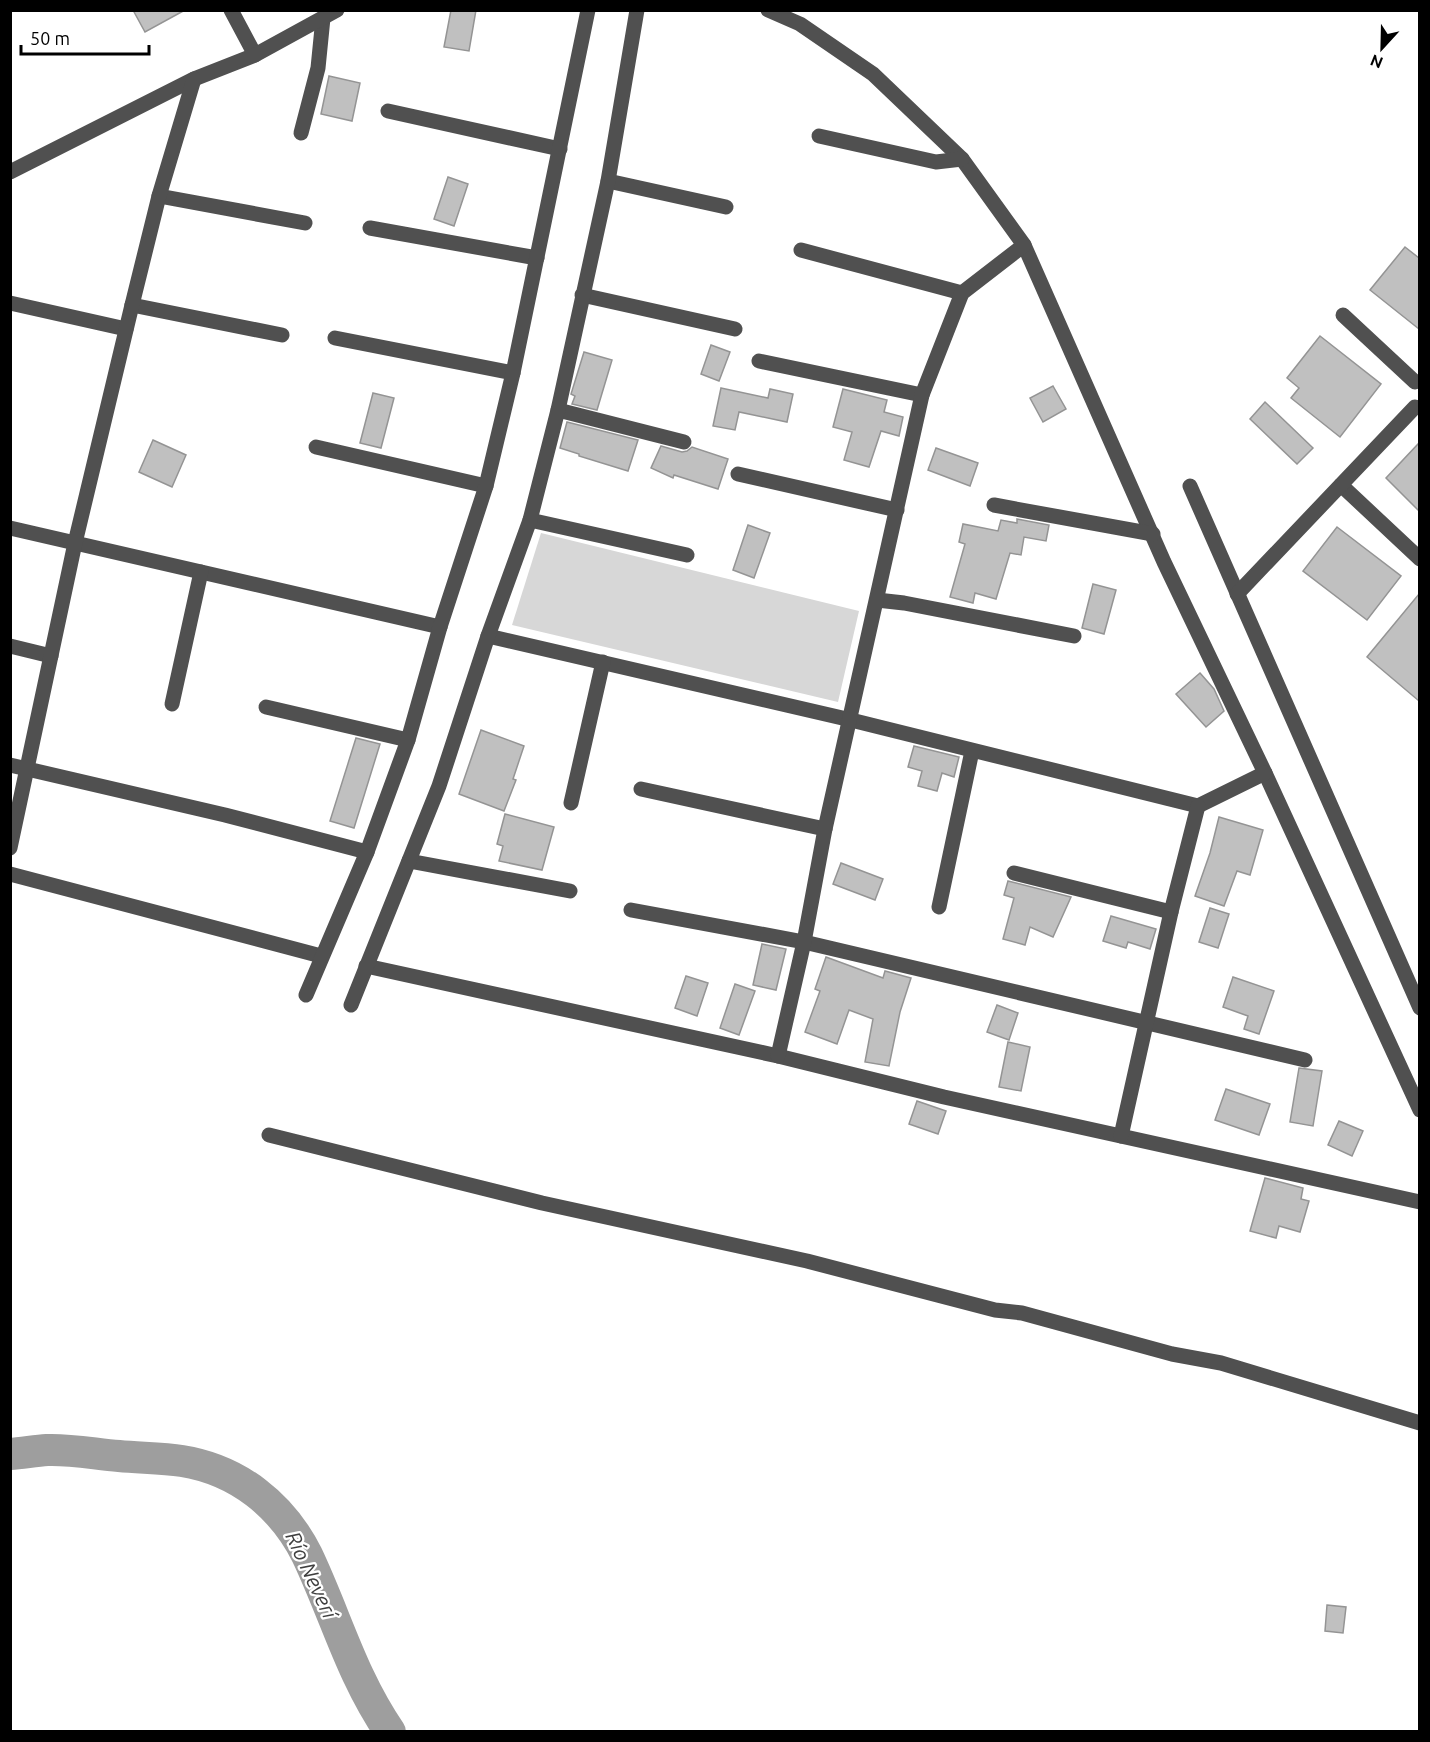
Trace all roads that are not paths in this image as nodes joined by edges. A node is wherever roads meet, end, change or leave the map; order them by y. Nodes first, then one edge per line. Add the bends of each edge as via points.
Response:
1 (231, 10) edge
2 (338, 10) edge
3 (588, 10) edge
4 (637, 10) edge
5 (768, 10) edge
6 (323, 18) junction
7 (255, 55) junction
8 (194, 79) junction
9 (388, 111) dead end
10 (302, 134) dead end
11 (819, 136) dead end
12 (560, 149) junction
13 (962, 159) junction
14 (10, 172) edge
15 (608, 181) junction
16 (159, 196) junction
17 (726, 207) dead end
18 (305, 223) dead end
19 (369, 228) dead end
20 (1024, 245) junction
21 (801, 250) dead end
22 (537, 258) junction
23 (962, 293) junction
24 (582, 295) junction
25 (10, 303) edge
26 (132, 305) junction
27 (1343, 315) dead end
28 (126, 329) junction
29 (735, 329) dead end
30 (282, 335) dead end
31 (335, 338) dead end
32 (759, 361) dead end
33 (513, 373) junction
34 (1417, 381) edge
35 (922, 394) junction
36 (1417, 409) edge
37 (558, 410) junction
38 (684, 442) dead end
39 (316, 447) dead end
40 (738, 474) dead end
41 (1341, 485) junction
42 (486, 486) junction
43 (1190, 486) dead end
44 (994, 505) dead end
45 (897, 510) junction
46 (530, 520) junction
47 (10, 528) edge
48 (1153, 534) junction
49 (75, 543) junction
50 (687, 555) dead end
51 (1419, 560) edge
52 (201, 572) junction
53 (1237, 594) junction
54 (877, 600) junction
55 (440, 627) junction
56 (488, 636) junction
57 (1074, 636) dead end
58 (10, 646) edge
59 (51, 656) junction
60 (603, 662) junction
61 (172, 704) dead end
62 (266, 707) dead end
63 (851, 720) junction
64 (408, 740) junction
65 (972, 751) junction
66 (10, 765) edge
67 (27, 769) junction
68 (1265, 773) junction
69 (641, 789) dead end
70 (571, 803) dead end
71 (1198, 806) junction
72 (825, 829) junction
73 (10, 848) edge
74 (367, 852) junction
75 (409, 861) junction
76 (1014, 873) dead end
77 (10, 874) edge
78 (570, 891) dead end
79 (939, 907) dead end
80 (631, 910) dead end
81 (1171, 912) junction
82 (804, 942) junction
83 (321, 956) junction
84 (366, 966) junction
85 (306, 995) dead end
86 (351, 1005) dead end
87 (1419, 1008) edge
88 (1146, 1022) junction
89 (778, 1056) junction
90 (1305, 1060) dead end
91 (1419, 1110) edge
92 (269, 1135) dead end
93 (1121, 1136) junction
94 (1419, 1202) edge
95 (1419, 1423) edge

1 - 7 street
2 - 6 street
3 - 12 street
4 - 15 street
5 - 13 street via 800,24 873,74
6 - 7 street
6 - 10 street via 318,68
7 - 8 street
8 - 14 street
8 - 16 street
9 - 12 street
11 - 13 street via 936,162
12 - 22 street
13 - 20 street
15 - 17 street
15 - 24 street
16 - 18 street
16 - 26 street
19 - 22 street
20 - 23 street
20 - 48 street
21 - 23 street
22 - 33 street
23 - 35 street
24 - 29 street
24 - 37 street
25 - 28 street
26 - 28 street
26 - 30 street
27 - 34 street
28 - 49 street
31 - 33 street
32 - 35 street
33 - 42 street
34 - 36 street via 1411,394
35 - 45 street
36 - 41 street
37 - 38 street
37 - 46 street
39 - 42 street
40 - 45 street
41 - 51 street
41 - 53 street
42 - 55 street
43 - 53 street
44 - 48 street
45 - 54 street
46 - 50 street
46 - 56 street
47 - 49 street
48 - 68 street
49 - 52 street
49 - 59 street
52 - 55 street
52 - 61 street
53 - 87 street
54 - 57 street
54 - 63 street
55 - 64 street
56 - 60 street
56 - 75 street via 439,786
58 - 59 street
59 - 67 street
60 - 63 street
60 - 70 street
62 - 64 street
63 - 65 street
63 - 72 street
64 - 74 street
65 - 71 street
65 - 79 street
66 - 67 street
67 - 73 street
67 - 74 street
68 - 71 street
68 - 91 street
69 - 72 street
71 - 81 street
72 - 82 street
74 - 83 street
75 - 78 street
75 - 84 street
76 - 81 street
77 - 83 street
80 - 82 street
81 - 88 street
82 - 88 street
82 - 89 street
83 - 85 street
84 - 86 street
84 - 89 street
88 - 90 street
88 - 93 street
89 - 93 street
92 - 95 street via 542,1203 807,1261 995,1310 1022,1313 1172,1354 1221,1363
93 - 94 street

